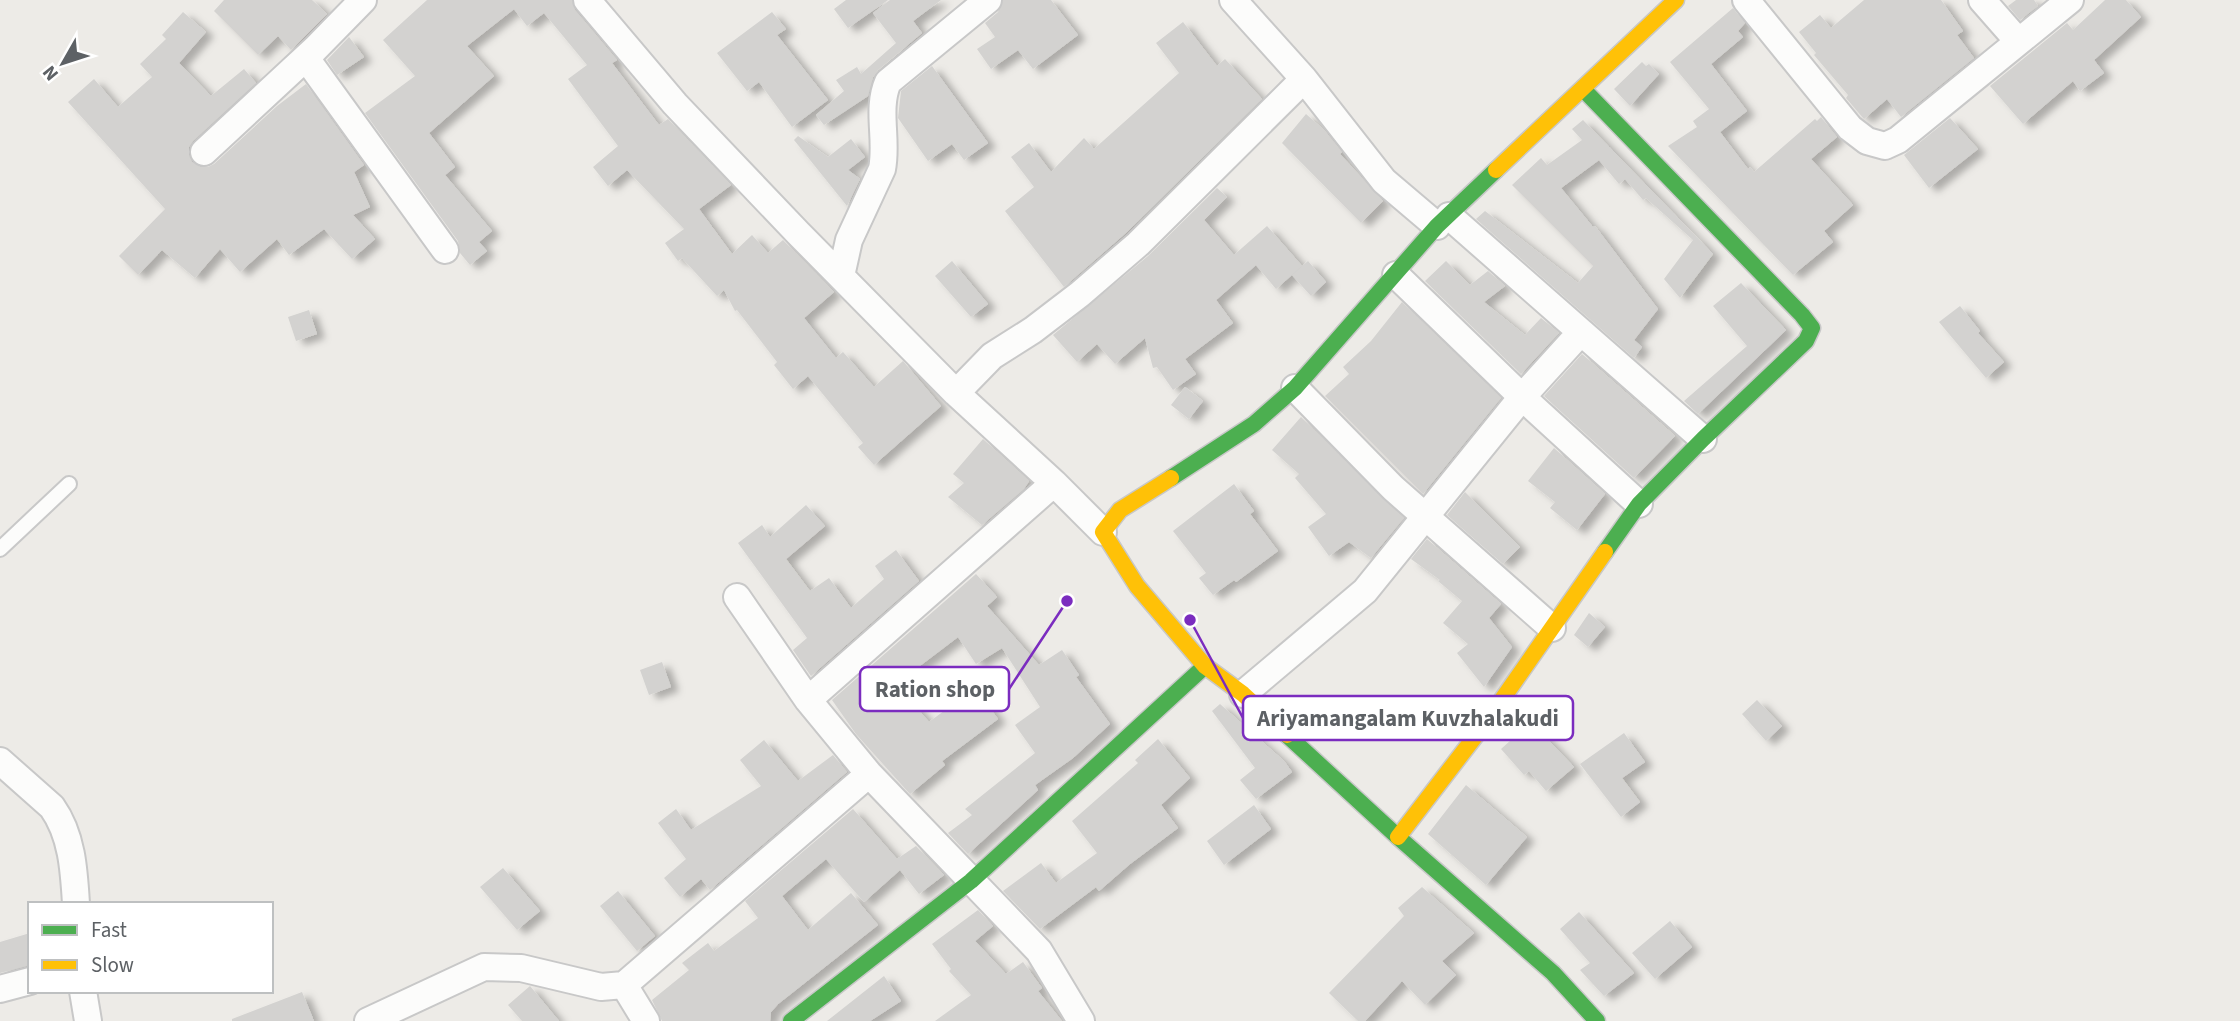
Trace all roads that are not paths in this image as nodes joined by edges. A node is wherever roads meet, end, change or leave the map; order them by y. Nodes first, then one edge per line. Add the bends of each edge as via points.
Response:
1 (363, 0) edge
2 (587, 0) edge
3 (988, 0) edge
4 (1233, 0) edge
5 (1676, 0) edge
6 (1745, 0) edge
7 (1982, 0) edge
8 (2070, 0) edge
9 (2018, 41) junction
10 (306, 58) junction
11 (1304, 79) junction
12 (1583, 89) junction
13 (204, 152) dead end
14 (1443, 221) junction
15 (446, 250) dead end
16 (1396, 275) junction
17 (841, 276) junction
18 (1581, 332) junction
19 (963, 386) junction
20 (1295, 388) junction
21 (1522, 397) junction
22 (1703, 439) junction
23 (1054, 483) junction
24 (69, 484) dead end
25 (1639, 505) junction
26 (1426, 518) junction
27 (1103, 533) junction
28 (0, 549) edge
29 (737, 597) dead end
30 (1552, 628) junction
31 (1205, 666) junction
32 (1243, 695) junction
33 (808, 701) junction
34 (0, 761) edge
35 (869, 774) junction
36 (1398, 837) junction
37 (971, 881) junction
38 (76, 902) edge
39 (28, 982) edge
40 (624, 985) junction
41 (0, 989) edge
42 (83, 993) edge
43 (88, 1021) edge
44 (368, 1021) edge
45 (646, 1021) edge
46 (791, 1021) edge
47 (1081, 1021) edge
48 (1597, 1021) edge

1 - 10 street
2 - 17 street via 675,104
3 - 17 street via 888,82 882,94 882,169 849,240
4 - 11 street
5 - 12 street
6 - 9 street via 1850,128 1867,141 1885,146
7 - 9 street
8 - 9 street
10 - 13 street
10 - 15 street
11 - 14 street via 1384,181 1415,208
11 - 19 street via 1138,244 1080,294 992,356
12 - 14 street
12 - 22 street via 1812,328 1806,341
14 - 16 street
14 - 18 street
16 - 20 street
16 - 21 street
17 - 19 street
18 - 21 street
18 - 22 street
19 - 23 street
20 - 26 street
20 - 27 street via 1254,424 1120,510
21 - 25 street
21 - 26 street
22 - 25 street
23 - 27 street
23 - 33 street
24 - 28 lane
25 - 30 street
26 - 30 street
26 - 32 street via 1365,591
27 - 31 street via 1137,586
29 - 33 street
30 - 36 street
31 - 32 street
31 - 37 street
32 - 36 street
33 - 35 street
34 - 38 street via 58,816 71,855
35 - 37 street
35 - 40 street
36 - 48 street via 1553,973
37 - 46 street
37 - 47 street via 1039,951
39 - 41 street
40 - 44 street via 601,987 521,968 484,967
40 - 45 street
42 - 43 street

